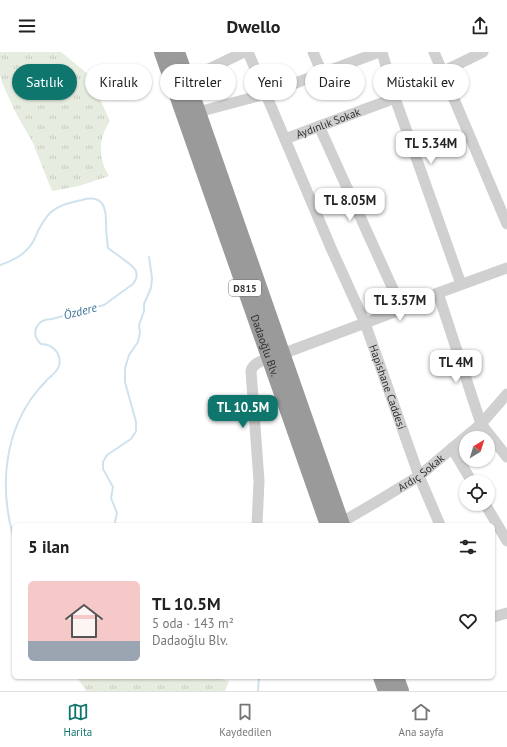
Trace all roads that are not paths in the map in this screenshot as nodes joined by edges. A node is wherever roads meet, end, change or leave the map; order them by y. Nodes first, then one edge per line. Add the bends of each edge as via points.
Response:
1 (162, 52) edge
2 (177, 52) edge
3 (244, 52) edge
4 (248, 52) edge
5 (313, 52) edge
6 (380, 52) edge
7 (434, 52) edge
8 (483, 52) edge
9 (181, 64) edge
10 (219, 64) edge
11 (253, 64) edge
12 (318, 64) edge
13 (348, 64) edge
14 (384, 64) edge
15 (439, 64) edge
16 (458, 64) edge
17 (194, 100) edge
18 (244, 100) edge
19 (268, 100) edge
20 (384, 100) edge
21 (395, 100) edge
22 (454, 100) edge
23 (198, 112) junction
24 (319, 126) junction
25 (284, 139) junction
26 (507, 224) edge
27 (507, 269) edge
28 (461, 284) junction
29 (438, 293) junction
30 (402, 309) junction
31 (365, 323) junction
32 (276, 356) junction
33 (507, 394) edge
34 (481, 424) junction
35 (452, 448) junction
36 (507, 457) edge
37 (468, 475) edge
38 (419, 476) junction
39 (489, 511) edge
40 (257, 523) edge
41 (337, 523) edge
42 (339, 523) edge
43 (439, 523) edge
44 (507, 541) edge
45 (507, 613) edge
46 (495, 616) edge
47 (382, 679) edge
48 (397, 679) edge
49 (386, 691) edge
50 (401, 691) edge

1 - 32 highway, Dadaoğlu Blv. / D815
2 - 9 highway, Dadaoğlu Blv. / D815
3 - 10 street
4 - 11 street, Hapishane Caddesi
5 - 12 street
6 - 13 street
6 - 14 street
7 - 15 street
8 - 16 street, Aydınlık Sokak
17 - 23 highway, Dadaoğlu Blv. / D815
18 - 23 street
19 - 25 street, Hapishane Caddesi
20 - 24 street, Aydınlık Sokak
21 - 28 street
22 - 26 street
23 - 32 highway, Dadaoğlu Blv. / D815
24 - 25 street, Aydınlık Sokak
24 - 30 street
25 - 31 street, Hapishane Caddesi
27 - 28 street
28 - 29 street
29 - 30 street
29 - 34 street
30 - 31 street
31 - 32 street
31 - 38 street, Hapishane Caddesi
32 - 40 street via 255,364 251,371 259,481
32 - 41 highway, Dadaoğlu Blv. / D815
33 - 34 street, Ardıç Sokak
34 - 35 street, Ardıç Sokak
34 - 36 street
35 - 37 street
35 - 38 street, Ardıç Sokak
38 - 42 street, Ardıç Sokak
38 - 43 street, Hapishane Caddesi
39 - 44 street
45 - 46 street
47 - 49 highway
48 - 50 highway

